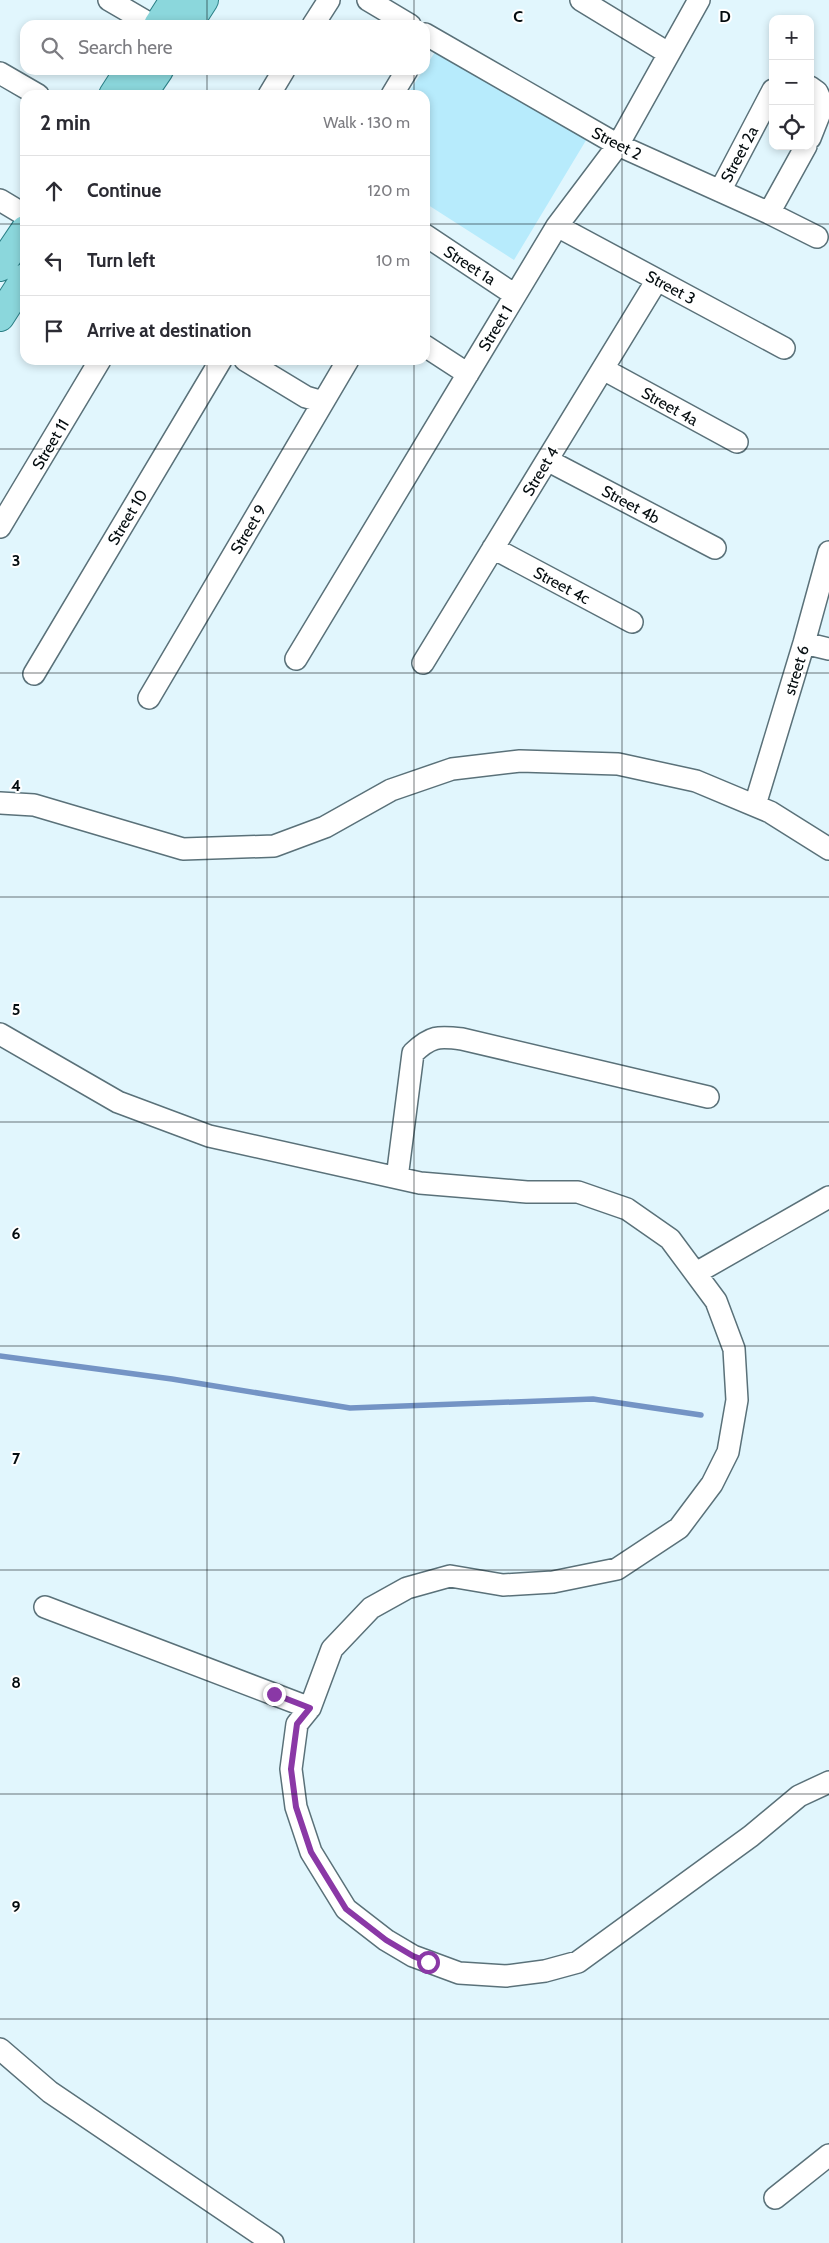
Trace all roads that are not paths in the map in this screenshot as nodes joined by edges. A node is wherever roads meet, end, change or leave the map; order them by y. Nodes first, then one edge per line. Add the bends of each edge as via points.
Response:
1 (109, 0) edge
2 (329, 0) edge
3 (368, 0) edge
4 (581, 0) edge
5 (699, 0) edge
6 (174, 13) edge
7 (316, 20) edge
8 (402, 20) edge
9 (430, 39) edge
10 (668, 53) junction
11 (0, 73) edge
12 (126, 75) edge
13 (156, 75) edge
14 (281, 75) edge
15 (404, 75) edge
16 (29, 90) edge
17 (116, 90) edge
18 (145, 90) edge
19 (272, 90) edge
20 (395, 90) edge
21 (814, 90) edge
22 (769, 98) edge
23 (814, 128) edge
24 (618, 146) junction
25 (804, 150) edge
26 (720, 191) junction
27 (0, 200) edge
28 (20, 212) edge
29 (769, 213) junction
30 (557, 226) junction
31 (20, 237) edge
32 (818, 237) dead end
33 (430, 238) edge
34 (0, 267) edge
35 (657, 280) junction
36 (20, 286) edge
37 (515, 295) junction
38 (0, 317) edge
39 (784, 348) dead end
40 (430, 349) edge
41 (97, 365) edge
42 (218, 365) edge
43 (253, 365) edge
44 (345, 365) edge
45 (603, 369) junction
46 (468, 374) junction
47 (323, 402) junction
48 (737, 442) dead end
49 (547, 460) junction
50 (0, 527) edge
51 (493, 548) junction
52 (715, 548) dead end
53 (829, 552) edge
54 (632, 622) dead end
55 (804, 643) junction
56 (829, 649) edge
57 (296, 659) dead end
58 (423, 663) dead end
59 (34, 674) dead end
60 (149, 698) dead end
61 (758, 797) junction
62 (0, 803) edge
63 (829, 849) edge
64 (0, 1034) edge
65 (708, 1097) dead end
66 (397, 1178) junction
67 (829, 1197) edge
68 (696, 1273) junction
69 (45, 1607) dead end
70 (310, 1708) junction
71 (829, 1782) edge
72 (0, 2049) edge
73 (829, 2155) edge
74 (776, 2198) dead end
75 (273, 2243) edge

1 - 6 street
2 - 7 street
3 - 8 street
4 - 10 street
5 - 10 street, Street 1
9 - 24 street, Street 2
10 - 24 street, Street 1
11 - 16 street
12 - 17 main road
13 - 18 main road
14 - 19 street
15 - 20 street
21 - 23 street via 823,105
22 - 26 street, Street 2a
24 - 26 street, Street 2
24 - 30 street, Street 1
25 - 29 street
26 - 29 street, Street 2
27 - 28 street
29 - 32 street, Street 2
30 - 35 street, Street 3
30 - 37 street, Street 1
31 - 34 main road
33 - 37 street, Street 1a
35 - 39 street, Street 3
35 - 45 street, Street 4
36 - 38 main road
37 - 46 street, Street 1
40 - 46 street
41 - 50 street, Street 11
42 - 59 street, Street 10
43 - 47 street via 306,397
44 - 47 street, Street 9
45 - 48 street, Street 4a
45 - 49 street, Street 4
46 - 57 street, Street 1
47 - 60 street, Street 9
49 - 51 street, Street 4
49 - 52 street, Street 4b
51 - 54 street, Street 4c
51 - 58 street, Street 4
53 - 55 street, street 6
55 - 56 street
55 - 61 street, street 6
61 - 62 street via 618,764 520,761 452,768 391,790 325,827 274,846 184,849 34,805
61 - 63 street via 770,812
64 - 66 street via 118,1102 209,1136
65 - 66 street via 462,1038 438,1036 413,1052
66 - 68 street via 518,1192 578,1192 627,1209 670,1239
67 - 68 street
68 - 70 street via 716,1301 734,1349 737,1400 728,1452 712,1484 679,1528 617,1569 553,1582 503,1585 450,1576 407,1588 371,1608 332,1649
69 - 70 street
70 - 71 street via 297,1724 291,1769 296,1807 311,1852 346,1909 413,1956 459,1973 506,1976 545,1971 578,1962 751,1836 799,1796
72 - 75 street via 50,2092
73 - 74 street

